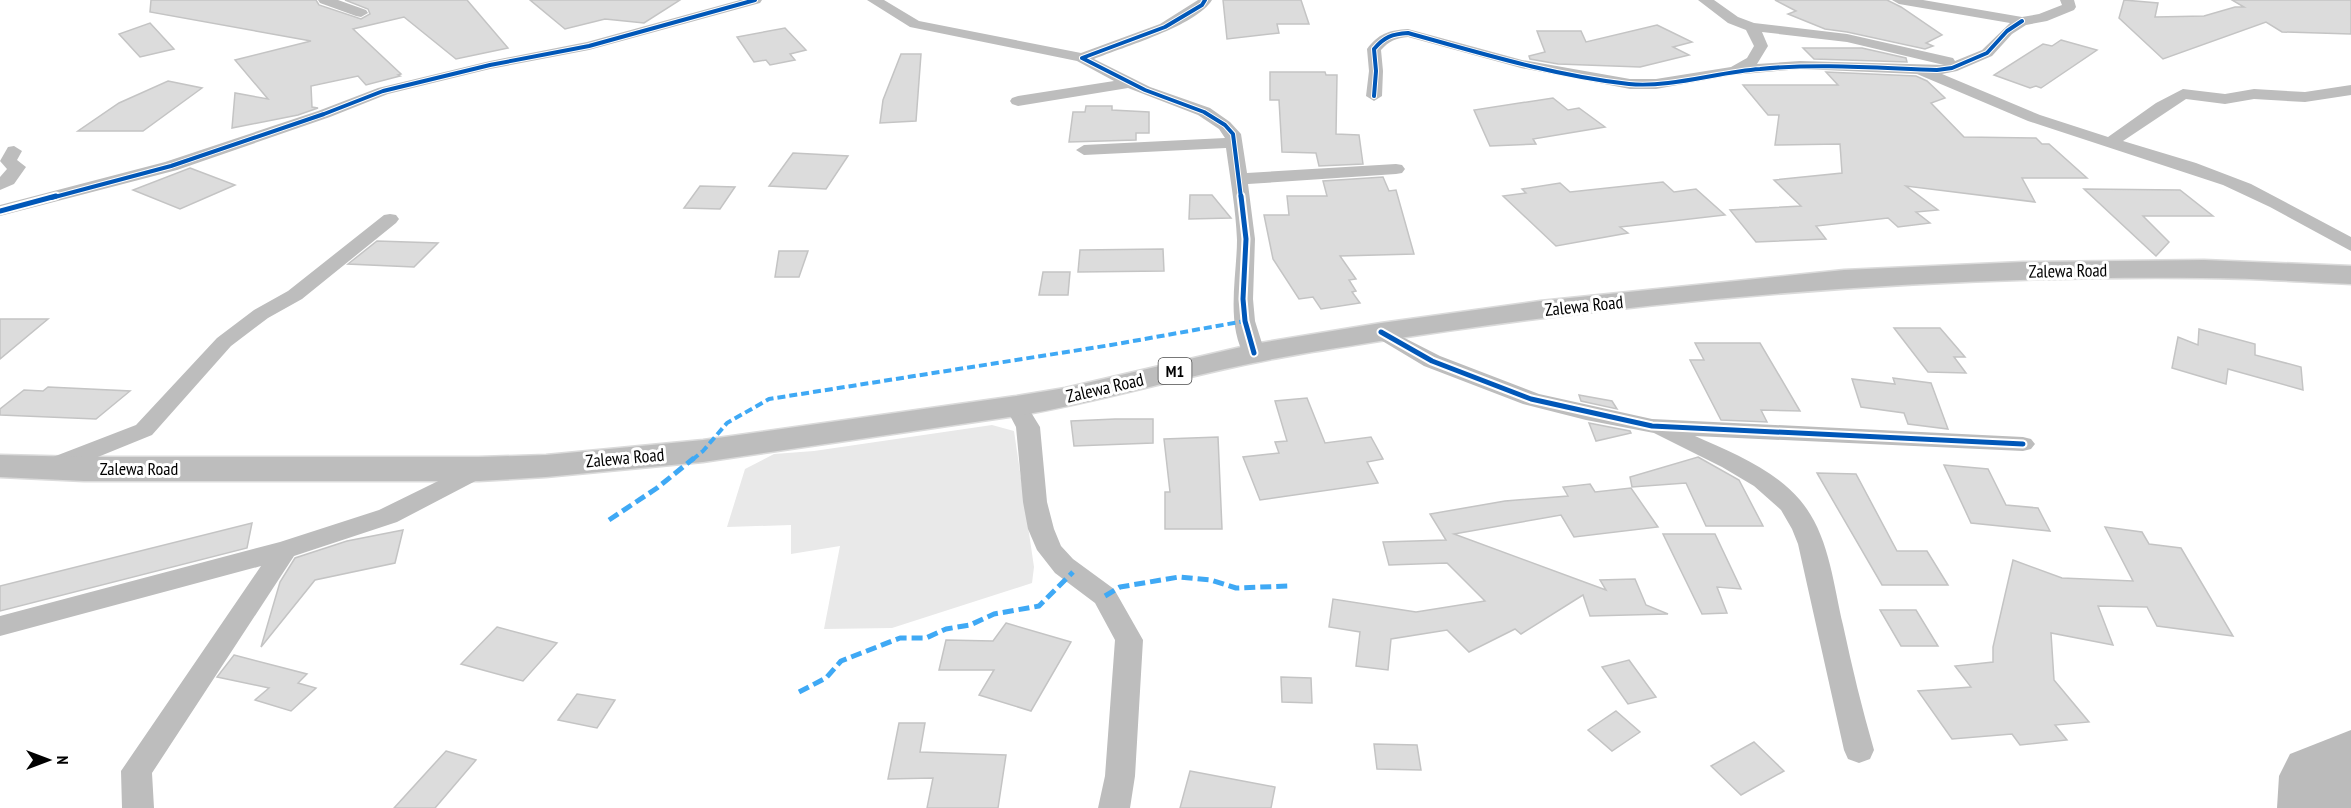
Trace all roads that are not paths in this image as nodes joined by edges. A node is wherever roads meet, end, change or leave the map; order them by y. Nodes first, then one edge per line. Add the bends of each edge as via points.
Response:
1 (325, 0) edge
2 (755, 0) edge
3 (874, 0) edge
4 (1205, 0) edge
5 (1706, 0) edge
6 (1899, 0) edge
7 (2067, 0) edge
8 (361, 13) dead end
9 (2022, 21) junction
10 (1752, 27) junction
11 (1082, 58) junction
12 (1962, 64) junction
13 (1919, 69) junction
14 (1733, 71) junction
15 (1131, 83) junction
16 (2351, 90) edge
17 (1374, 96) dead end
18 (1018, 101) dead end
19 (2110, 142) junction
20 (1235, 143) junction
21 (1084, 150) dead end
22 (2, 156) edge
23 (1396, 169) dead end
24 (1240, 179) junction
25 (0, 185) edge
26 (0, 211) edge
27 (390, 219) dead end
28 (2351, 245) edge
29 (2351, 275) edge
30 (1381, 332) junction
31 (1254, 353) junction
32 (1016, 406) junction
33 (1652, 426) junction
34 (2023, 444) dead end
35 (0, 466) edge
36 (48, 468) junction
37 (479, 469) junction
38 (285, 550) junction
39 (0, 626) edge
40 (1859, 750) dead end
41 (138, 808) edge
42 (1114, 808) edge

1 - 8 street
2 - 26 street via 606,41 383,91 171,166
3 - 11 street via 915,24
4 - 11 street via 1165,27
5 - 10 street via 1733,20
6 - 9 street
7 - 9 street via 2069,7
9 - 12 street via 1987,53
10 - 12 street via 1864,41
10 - 14 street via 1761,45 1758,55 1752,63
11 - 15 street
12 - 13 street
13 - 14 street via 1829,64
13 - 19 street via 1998,104
14 - 17 street via 1656,84 1630,84 1521,64 1423,35 1401,34 1383,39 1374,49
15 - 18 street
15 - 20 street via 1225,124
16 - 19 street via 2305,98 2254,94 2225,99 2183,94
19 - 28 street via 2231,182
20 - 21 street
20 - 24 street
22 - 25 street via 14,151 8,162 17,167
23 - 24 street
24 - 31 street via 1246,239 1243,299
27 - 36 street via 296,295 261,314 224,342 144,430
29 - 30 highway, Zalewa Road / M1 via 2181,269 1844,279 1540,310
30 - 31 highway, Zalewa Road / M1
30 - 33 street via 1432,361 1531,399
31 - 32 highway, Zalewa Road / M1
32 - 37 highway, Zalewa Road / M1 via 703,451
32 - 42 street via 1028,427 1035,502 1050,550 1064,566 1105,596 1129,640 1120,776
33 - 34 street
33 - 40 street via 1730,461 1767,484 1792,506 1810,541
35 - 36 highway, Zalewa Road / M1
36 - 37 highway, Zalewa Road / M1
37 - 38 street via 388,516
38 - 39 street
38 - 41 street via 136,771

